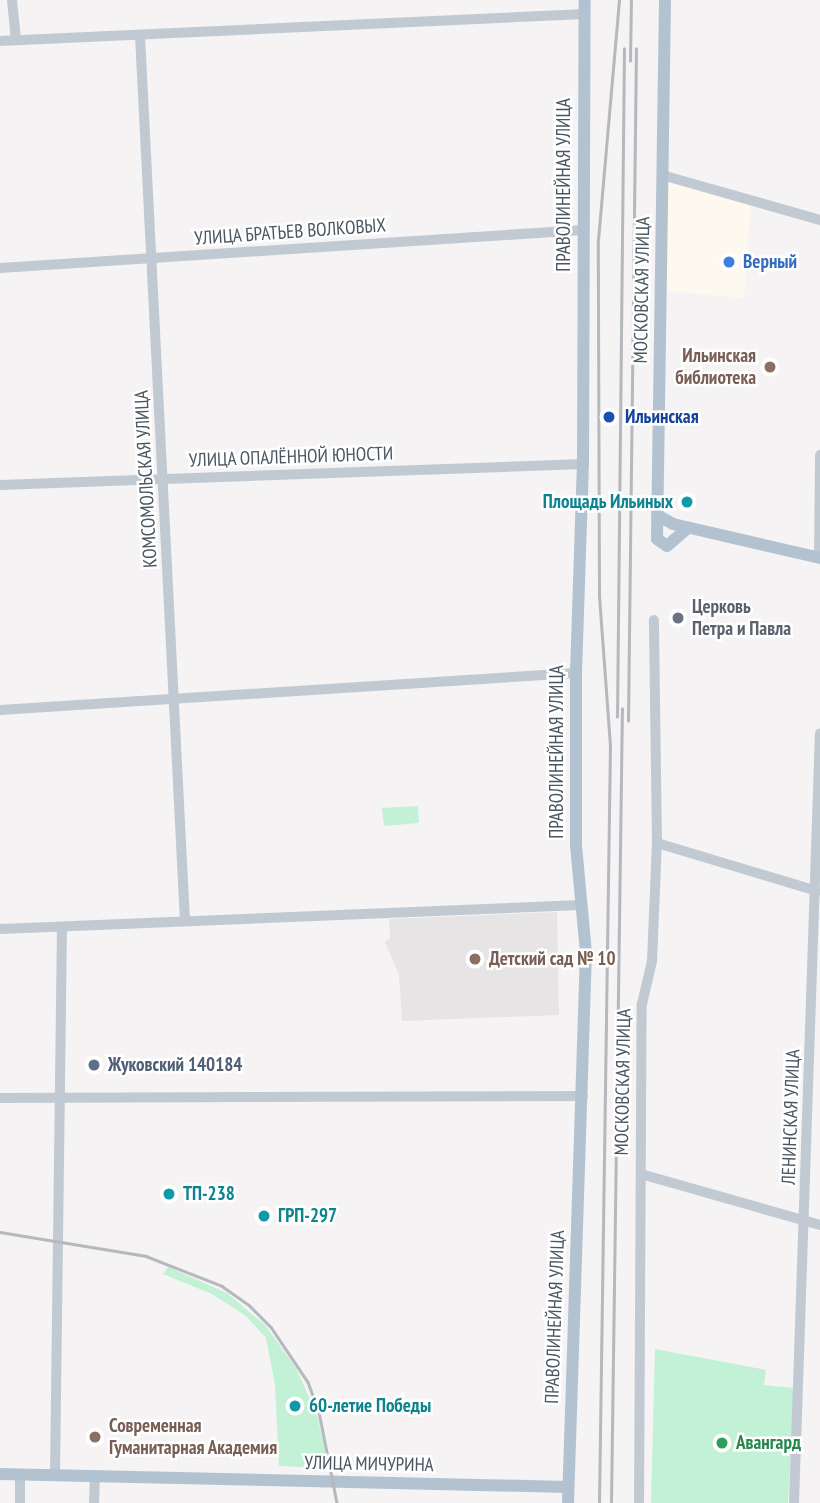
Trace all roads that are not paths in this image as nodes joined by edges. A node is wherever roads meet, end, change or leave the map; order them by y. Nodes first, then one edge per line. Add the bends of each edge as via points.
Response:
1 (12, 0) edge
2 (585, 0) edge
3 (665, 0) edge
4 (584, 15) junction
5 (139, 36) junction
6 (16, 40) junction
7 (0, 41) edge
8 (662, 174) junction
9 (820, 219) edge
10 (583, 230) junction
11 (153, 259) junction
12 (0, 268) edge
13 (820, 455) edge
14 (583, 464) junction
15 (164, 480) junction
16 (0, 485) edge
17 (657, 515) junction
18 (688, 528) junction
19 (819, 558) edge
20 (654, 620) dead end
21 (576, 673) junction
22 (174, 702) junction
23 (0, 710) edge
24 (820, 733) edge
25 (657, 843) junction
26 (817, 891) edge
27 (581, 905) junction
28 (186, 920) junction
29 (62, 928) junction
30 (0, 929) edge
31 (815, 1054) edge
32 (583, 1097) junction
33 (0, 1098) edge
34 (60, 1098) junction
35 (641, 1174) junction
36 (804, 1220) junction
37 (820, 1225) edge
38 (0, 1474) edge
39 (19, 1474) junction
40 (55, 1475) junction
41 (95, 1476) junction
42 (568, 1488) junction
43 (20, 1503) edge
44 (94, 1503) edge
45 (568, 1503) edge
46 (639, 1503) edge
47 (794, 1503) edge

1 - 6 street
2 - 4 main road, ПРАВОЛИНЕЙНАЯ УЛИЦА
3 - 8 main road, МОСКОВСКАЯ УЛИЦА
4 - 5 street
4 - 10 main road, ПРАВОЛИНЕЙНАЯ УЛИЦА
5 - 6 street
5 - 11 street, КОМСОМОЛЬСКАЯ УЛИЦА
6 - 7 street
8 - 9 street
8 - 17 main road, МОСКОВСКАЯ УЛИЦА
10 - 11 street, УЛИЦА БРАТЬЕВ ВОЛКОВЫХ
10 - 14 main road, ПРАВОЛИНЕЙНАЯ УЛИЦА
11 - 12 street, УЛИЦА БРАТЬЕВ ВОЛКОВЫХ
11 - 15 street, КОМСОМОЛЬСКАЯ УЛИЦА
13 - 19 street
14 - 15 street, УЛИЦА ОПАЛЁННОЙ ЮНОСТИ
14 - 21 main road, ПРАВОЛИНЕЙНАЯ УЛИЦА
15 - 16 street, УЛИЦА ОПАЛЁННОЙ ЮНОСТИ
15 - 22 street, КОМСОМОЛЬСКАЯ УЛИЦА
17 - 18 main road
17 - 18 main road, МОСКОВСКАЯ УЛИЦА via 657,539 664,546
18 - 19 main road
20 - 25 street, МОСКОВСКАЯ УЛИЦА
21 - 22 street
21 - 27 main road, ПРАВОЛИНЕЙНАЯ УЛИЦА via 576,846
22 - 23 street
22 - 28 street, КОМСОМОЛЬСКАЯ УЛИЦА
24 - 26 street, ЛЕНИНСКАЯ УЛИЦА
25 - 26 street
25 - 35 street, МОСКОВСКАЯ УЛИЦА via 652,961 642,1004
26 - 31 street, ЛЕНИНСКАЯ УЛИЦА
27 - 28 street
27 - 32 main road, ПРАВОЛИНЕЙНАЯ УЛИЦА via 586,953
28 - 29 street
29 - 30 street
29 - 34 street
31 - 36 street, ЛЕНИНСКАЯ УЛИЦА
32 - 34 street
32 - 42 main road, ПРАВОЛИНЕЙНАЯ УЛИЦА
33 - 34 street
34 - 40 street
35 - 36 street
35 - 46 street, МОСКОВСКАЯ УЛИЦА
36 - 37 street
36 - 47 street, ЛЕНИНСКАЯ УЛИЦА
38 - 39 main road, УЛИЦА МИЧУРИНА
39 - 40 main road, УЛИЦА МИЧУРИНА
39 - 43 street
40 - 41 main road, УЛИЦА МИЧУРИНА
41 - 42 main road, УЛИЦА МИЧУРИНА
41 - 44 street
42 - 45 main road, ПРАВОЛИНЕЙНАЯ УЛИЦА

